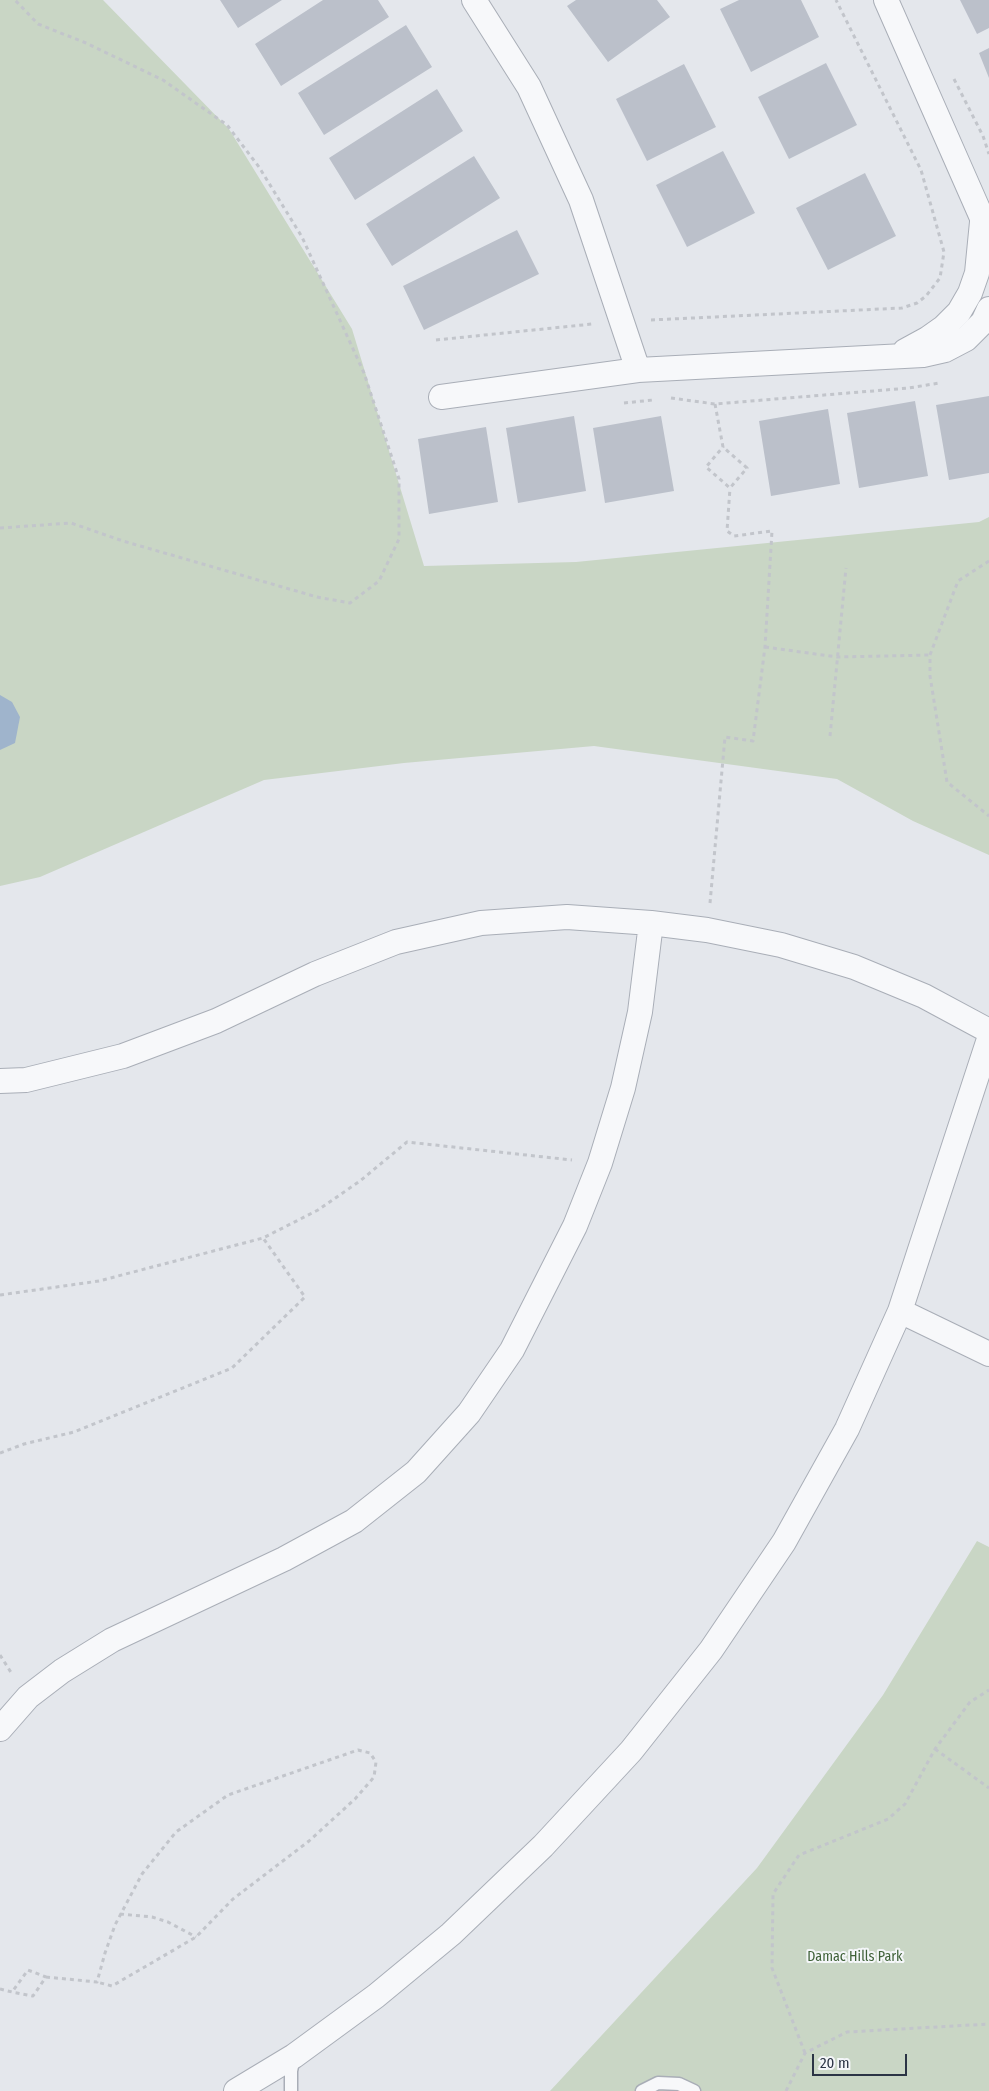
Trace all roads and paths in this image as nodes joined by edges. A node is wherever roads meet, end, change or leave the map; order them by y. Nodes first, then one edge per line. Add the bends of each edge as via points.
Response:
1 (15, 0) edge
2 (474, 0) edge
3 (836, 0) edge
4 (886, 0) edge
5 (986, 229) edge
6 (989, 309) edge
7 (622, 321) junction
8 (436, 340) dead end
9 (897, 355) junction
10 (638, 370) junction
11 (947, 380) dead end
12 (441, 397) dead end
13 (669, 398) dead end
14 (660, 399) dead end
15 (620, 403) dead end
16 (715, 404) junction
17 (723, 447) junction
18 (730, 488) junction
19 (0, 528) edge
20 (989, 561) edge
21 (846, 568) dead end
22 (765, 648) junction
23 (930, 655) junction
24 (837, 657) junction
25 (830, 736) dead end
26 (989, 816) edge
27 (650, 923) junction
28 (707, 930) junction
29 (989, 1031) edge
30 (989, 1039) edge
31 (0, 1081) edge
32 (600, 1162) junction
33 (263, 1238) junction
34 (0, 1295) edge
35 (900, 1311) junction
36 (989, 1354) edge
37 (0, 1453) edge
38 (989, 1690) edge
39 (0, 1729) edge
40 (935, 1749) junction
41 (989, 1788) edge
42 (120, 1914) junction
43 (196, 1936) junction
44 (46, 1977) junction
45 (97, 1982) junction
46 (0, 1989) edge
47 (12, 1992) junction
48 (989, 2024) edge
49 (805, 2053) junction
50 (294, 2056) junction
51 (236, 2091) edge
52 (291, 2091) edge
53 (642, 2091) edge
54 (694, 2091) edge
55 (786, 2091) edge

1 - 19 path via 38,24 163,80 228,125 259,167 302,237 364,373 399,479 399,539 378,581 350,603 280,587 71,523
2 - 7 street via 529,87 581,200
3 - 7 path via 921,170 944,252 940,278 934,288 917,303 902,308
4 - 5 street
5 - 9 street via 977,273 959,312 927,339
6 - 9 street via 983,322 946,350
7 - 8 path
7 - 10 street
9 - 10 street
10 - 12 street
11 - 16 path via 909,388
13 - 16 path
14 - 15 path
16 - 17 path
17 - 18 path via 706,467
17 - 18 path via 747,468
18 - 22 path via 728,531 734,536 772,531
20 - 23 path via 958,581
21 - 24 path
22 - 24 path
22 - 28 path via 753,741 725,737
23 - 24 path
23 - 26 path via 930,676 947,782
24 - 25 path
27 - 28 street
27 - 31 street via 567,918 481,923 396,942 315,974 216,1021 123,1056 26,1080
27 - 32 street via 640,1012 623,1088
28 - 29 street via 782,946 854,967 924,996
30 - 35 street
32 - 33 path via 407,1142 318,1210
32 - 39 street via 575,1226 512,1350 469,1413 416,1472 354,1521 284,1559 112,1640 28,1697
33 - 34 path via 99,1281
33 - 37 path via 305,1297 232,1368 74,1432
35 - 36 street
35 - 50 street via 847,1429 784,1542 711,1650 631,1751 542,1846 451,1934 376,1996
38 - 40 path via 970,1702
40 - 41 path
40 - 49 path via 905,1804 888,1819 799,1854 773,1894 772,1968
42 - 43 path via 152,1917
42 - 43 path via 142,1874 176,1832 228,1795 358,1750 370,1753 376,1762 376,1770 355,1799 309,1841 233,1899
42 - 45 path
43 - 45 path via 112,1986
44 - 45 path
44 - 47 path via 33,1996
44 - 47 path via 28,1970
46 - 47 path
48 - 49 path via 847,2032
49 - 55 path
50 - 51 street
50 - 52 lane via 290,2071
53 - 54 lane via 658,2083 679,2084

